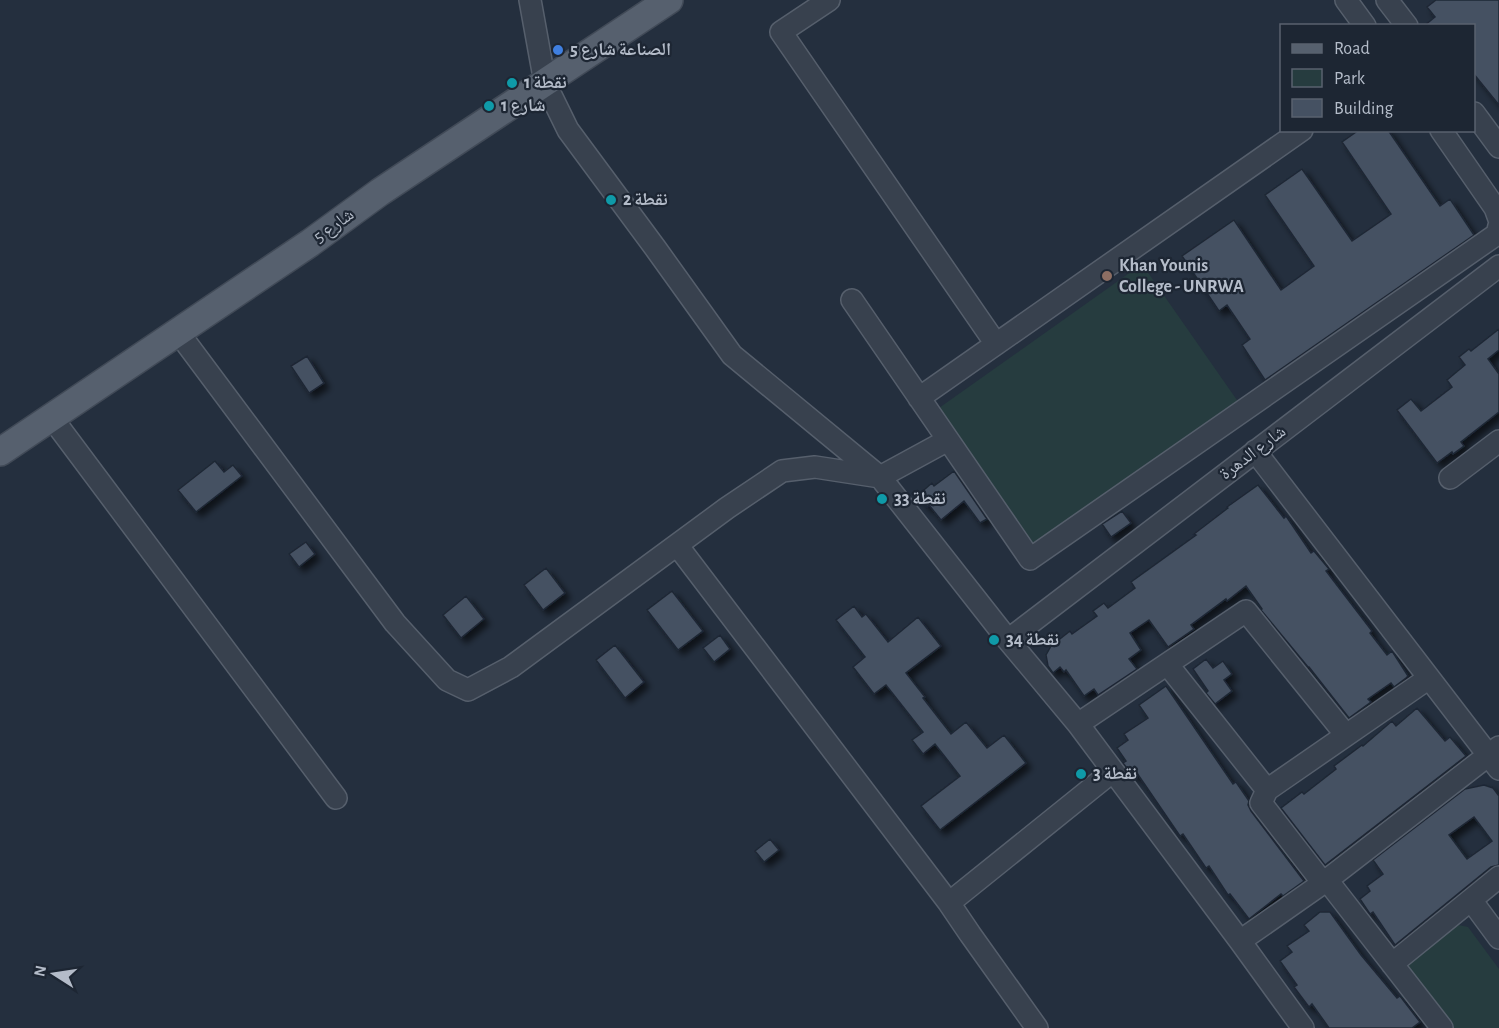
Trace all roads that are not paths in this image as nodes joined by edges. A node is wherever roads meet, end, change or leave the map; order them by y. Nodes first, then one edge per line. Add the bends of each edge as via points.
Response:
1 (530, 0) edge
2 (669, 0) edge
3 (829, 0) edge
4 (1346, 0) edge
5 (1387, 0) edge
6 (1364, 24) edge
7 (1405, 24) edge
8 (545, 83) junction
9 (1475, 115) edge
10 (1299, 132) edge
11 (1442, 132) edge
12 (1497, 141) edge
13 (1499, 219) edge
14 (1499, 226) edge
15 (1499, 266) edge
16 (852, 300) dead end
17 (178, 332) junction
18 (996, 344) junction
19 (919, 398) junction
20 (52, 418) junction
21 (948, 440) junction
22 (1499, 441) edge
23 (1255, 451) junction
24 (0, 452) edge
25 (880, 477) junction
26 (1450, 478) dead end
27 (677, 544) junction
28 (1008, 640) junction
29 (1168, 664) junction
30 (1429, 678) junction
31 (1078, 724) junction
32 (1346, 735) junction
33 (1495, 757) edge
34 (1113, 771) junction
35 (1267, 790) junction
36 (336, 798) dead end
37 (1499, 877) edge
38 (1325, 882) junction
39 (1471, 900) junction
40 (949, 903) junction
41 (1499, 938) edge
42 (1240, 941) junction
43 (1392, 964) junction
44 (1037, 1028) edge
45 (1303, 1028) edge
46 (1442, 1028) edge

1 - 8 street
2 - 8 main road, شارع 5
3 - 18 street via 781,32
4 - 6 street
5 - 7 street
8 - 17 main road, شارع 5
8 - 25 street via 568,130 732,355
9 - 12 street
10 - 18 street
11 - 13 street
14 - 21 street via 1497,234 1030,559
15 - 23 street, شارع الدهرة
16 - 19 street
17 - 20 main road, شارع 5
17 - 27 street via 395,623 447,680 468,690 511,667
18 - 19 street
19 - 21 street
20 - 24 main road, شارع 5
20 - 36 street
21 - 25 street
22 - 26 street
23 - 28 street, شارع الدهرة
23 - 30 street
25 - 27 street via 814,466 782,471
25 - 28 street
27 - 40 street
28 - 31 street
29 - 31 street
29 - 32 street via 1246,611
29 - 35 street
30 - 32 street
30 - 33 street
31 - 34 street
32 - 35 street
33 - 38 street
34 - 40 street
34 - 42 street
35 - 38 street via 1261,803
37 - 39 street
38 - 42 street
38 - 43 street
39 - 41 street
39 - 43 street
40 - 44 street
42 - 45 street
43 - 46 street

